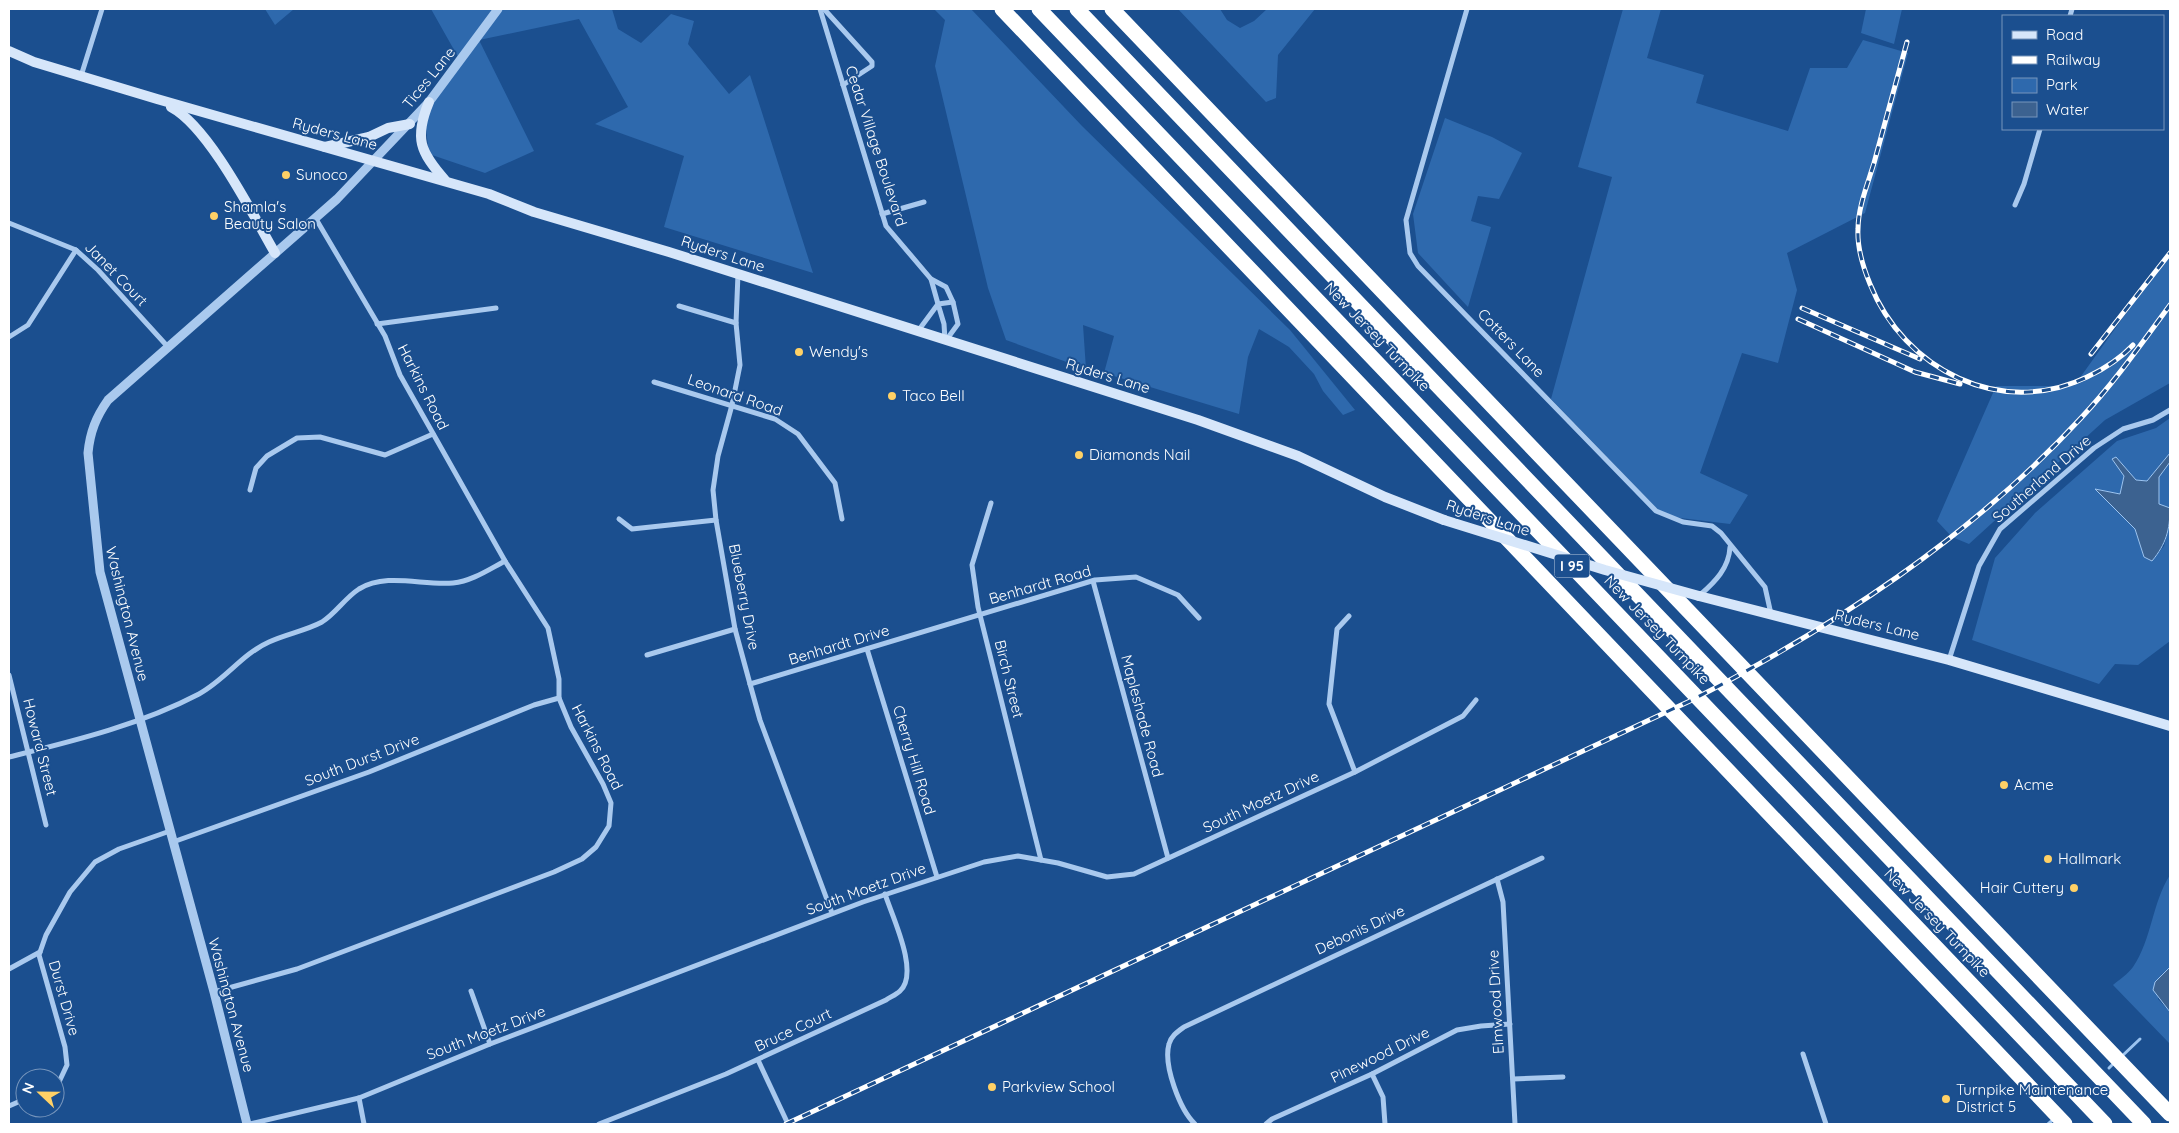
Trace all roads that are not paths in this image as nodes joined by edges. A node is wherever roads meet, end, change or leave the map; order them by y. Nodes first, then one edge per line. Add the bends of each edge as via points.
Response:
1 (102, 9) edge
2 (498, 9) edge
3 (820, 9) edge
4 (824, 9) edge
5 (1002, 9) edge
6 (1038, 9) edge
7 (1077, 9) edge
8 (1112, 9) edge
9 (1467, 9) edge
10 (9, 51) edge
11 (9, 59) edge
12 (34, 62) junction
13 (81, 76) junction
14 (843, 85) junction
15 (157, 99) junction
16 (429, 102) junction
17 (410, 124) junction
18 (2040, 130) edge
19 (323, 147) junction
20 (375, 160) junction
21 (446, 181) junction
22 (924, 202) dead end
23 (2015, 205) dead end
24 (882, 214) junction
25 (316, 219) junction
26 (9, 222) edge
27 (76, 250) junction
28 (275, 253) junction
29 (738, 274) junction
30 (931, 279) junction
31 (953, 302) junction
32 (938, 304) junction
33 (679, 306) dead end
34 (496, 308) dead end
35 (736, 323) junction
36 (378, 324) junction
37 (918, 332) junction
38 (9, 337) edge
39 (946, 341) junction
40 (168, 347) junction
41 (654, 382) dead end
42 (732, 405) junction
43 (2170, 410) edge
44 (433, 434) junction
45 (250, 490) dead end
46 (991, 503) dead end
47 (842, 518) dead end
48 (619, 519) dead end
49 (716, 520) junction
50 (1730, 547) junction
51 (505, 561) junction
52 (1093, 581) junction
53 (1699, 596) junction
54 (1771, 614) junction
55 (980, 615) junction
56 (1348, 616) dead end
57 (1199, 618) dead end
58 (936, 628) joint
59 (735, 629) junction
60 (867, 649) junction
61 (646, 656) dead end
62 (1950, 660) junction
63 (9, 675) edge
64 (750, 684) junction
65 (560, 698) junction
66 (1476, 700) dead end
67 (140, 720) junction
68 (2170, 726) edge
69 (29, 752) junction
70 (9, 757) edge
71 (1355, 772) junction
72 (46, 825) dead end
73 (170, 831) junction
74 (172, 842) junction
75 (1168, 858) junction
76 (1542, 858) dead end
77 (1042, 860) junction
78 (937, 877) junction
79 (1497, 879) junction
80 (885, 894) junction
81 (832, 913) junction
82 (40, 952) junction
83 (9, 969) edge
84 (470, 991) dead end
85 (214, 992) junction
86 (1510, 1024) junction
87 (490, 1044) junction
88 (1803, 1054) dead end
89 (758, 1060) junction
90 (65, 1070) edge
91 (1372, 1074) junction
92 (1563, 1076) dead end
93 (1513, 1079) junction
94 (358, 1098) junction
95 (2170, 1114) edge
96 (2064, 1123) edge
97 (249, 1124) edge
98 (364, 1124) edge
99 (599, 1124) edge
100 (788, 1124) edge
101 (1195, 1124) edge
102 (1266, 1124) edge
103 (1385, 1124) edge
104 (1515, 1124) edge
105 (1826, 1124) edge
106 (2106, 1124) edge
107 (2144, 1124) edge

1 - 13 street
2 - 16 street, Tices Lane
3 - 14 street, Cedar Village Boulevard
4 - 14 street via 872,62 872,66
5 - 96 highway, I 95
6 - 106 highway, New Jersey Turnpike / I 95
7 - 107 highway, New Jersey Turnpike / I 95
8 - 95 highway
9 - 50 street, Cotters Lane via 1406,220 1410,253 1418,266 1656,511 1683,522 1712,526
10 - 12 main road, Ryders Lane
11 - 12 main road, Ryders Lane
12 - 13 main road, Ryders Lane
13 - 15 main road, Ryders Lane
14 - 24 street, Cedar Village Boulevard
15 - 19 main road, Ryders Lane
15 - 28 main road via 178,110 200,133 229,172
16 - 17 street, Tices Lane
16 - 21 main road via 421,121 421,143 429,163
17 - 19 main road via 388,128 370,138
17 - 20 street, Tices Lane
18 - 23 street
19 - 20 main road, Ryders Lane
20 - 21 main road, Ryders Lane
20 - 25 street, Washington Avenue
21 - 29 main road, Ryders Lane via 534,212
22 - 24 street
24 - 30 street, Cedar Village Boulevard via 892,235
25 - 28 street, Washington Avenue
25 - 36 street, Harkins Road
26 - 27 street, Janet Court
27 - 38 street via 28,325
27 - 40 street, Janet Court
28 - 40 street, Washington Avenue
29 - 35 street, Blueberry Drive
29 - 37 main road, Ryders Lane
30 - 31 street, Cedar Village Boulevard via 946,288
30 - 32 street, Cedar Village Boulevard
31 - 32 street
31 - 39 street via 958,324
32 - 37 street
32 - 39 street, Cedar Village Boulevard
33 - 35 street
34 - 36 street
35 - 42 street, Blueberry Drive via 740,365
36 - 44 street, Harkins Road via 400,375
37 - 39 main road, Ryders Lane
39 - 53 main road, Ryders Lane, bridge via 1259,441 1444,520
40 - 67 street, Washington Avenue via 108,400 97,417 88,453 100,572
41 - 42 street, Leonard Road
42 - 47 street, Leonard Road via 775,419 798,434 835,483
42 - 49 street, Blueberry Drive via 718,456 714,490
43 - 62 street, Southerland Drive via 2153,420 2123,429 2094,448 2000,529 1979,566
44 - 45 street via 385,455 320,438 297,438 261,462
44 - 51 street, Harkins Road
46 - 55 street, Birch Street via 972,565
48 - 49 street via 632,529
49 - 59 street, Blueberry Drive
50 - 53 street via 1730,558 1723,571
50 - 54 street, Cotters Lane via 1757,574 1765,587
51 - 65 street, Harkins Road via 548,628
51 - 67 street via 468,580 451,583 398,580 360,589 324,620 301,632 269,641 249,654 225,677 200,694
52 - 55 street, Benhardt Road
52 - 57 street, Benhardt Road via 1136,577 1178,595
52 - 75 street, Mapleshade Road
53 - 54 main road, Ryders Lane
54 - 62 main road, Ryders Lane
55 - 58 street, Benhardt Road
55 - 77 street, Birch Street
56 - 71 street via 1337,629 1329,704
58 - 60 street, Benhardt Drive
59 - 61 street
59 - 64 street, Blueberry Drive
60 - 64 street, Benhardt Drive
60 - 78 street, Cherry Hill Road
62 - 68 main road, Ryders Lane
63 - 69 street, Howard Street
64 - 81 street, Blueberry Drive via 760,720
65 - 74 street, South Durst Drive via 534,705 369,772
65 - 85 street, Harkins Road via 571,727 611,803 610,826 589,853 554,872 297,969
66 - 71 street, South Moetz Drive via 1463,716
67 - 69 street
67 - 73 street, Washington Avenue
69 - 70 street
69 - 72 street, Howard Street
71 - 75 street, South Moetz Drive
73 - 74 street, Washington Avenue
73 - 82 street, Durst Drive via 119,849 95,862 70,892
74 - 85 street, Washington Avenue
75 - 77 street, South Moetz Drive via 1134,874 1107,877
76 - 79 street, Debonis Drive
77 - 78 street, South Moetz Drive via 1018,856 984,862
78 - 80 street, South Moetz Drive
79 - 86 street, Elmwood Drive via 1503,902
79 - 101 street, Debonis Drive via 1189,1024 1174,1034 1167,1053 1176,1093
80 - 81 street, South Moetz Drive
80 - 89 street, Bruce Court via 908,961 907,977 901,991
81 - 87 street, South Moetz Drive
82 - 83 street
82 - 90 street, Durst Drive via 65,1047
84 - 87 street
85 - 97 street, Washington Avenue
86 - 91 street, Pinewood Drive via 1457,1030
86 - 93 street, Elmwood Drive
87 - 94 street, South Moetz Drive
88 - 105 street
89 - 99 street, Bruce Court
89 - 100 street
91 - 102 street, Pinewood Drive
91 - 103 street via 1383,1097
92 - 93 street
93 - 104 street, Elmwood Drive
94 - 97 street, South Moetz Drive
94 - 98 street

